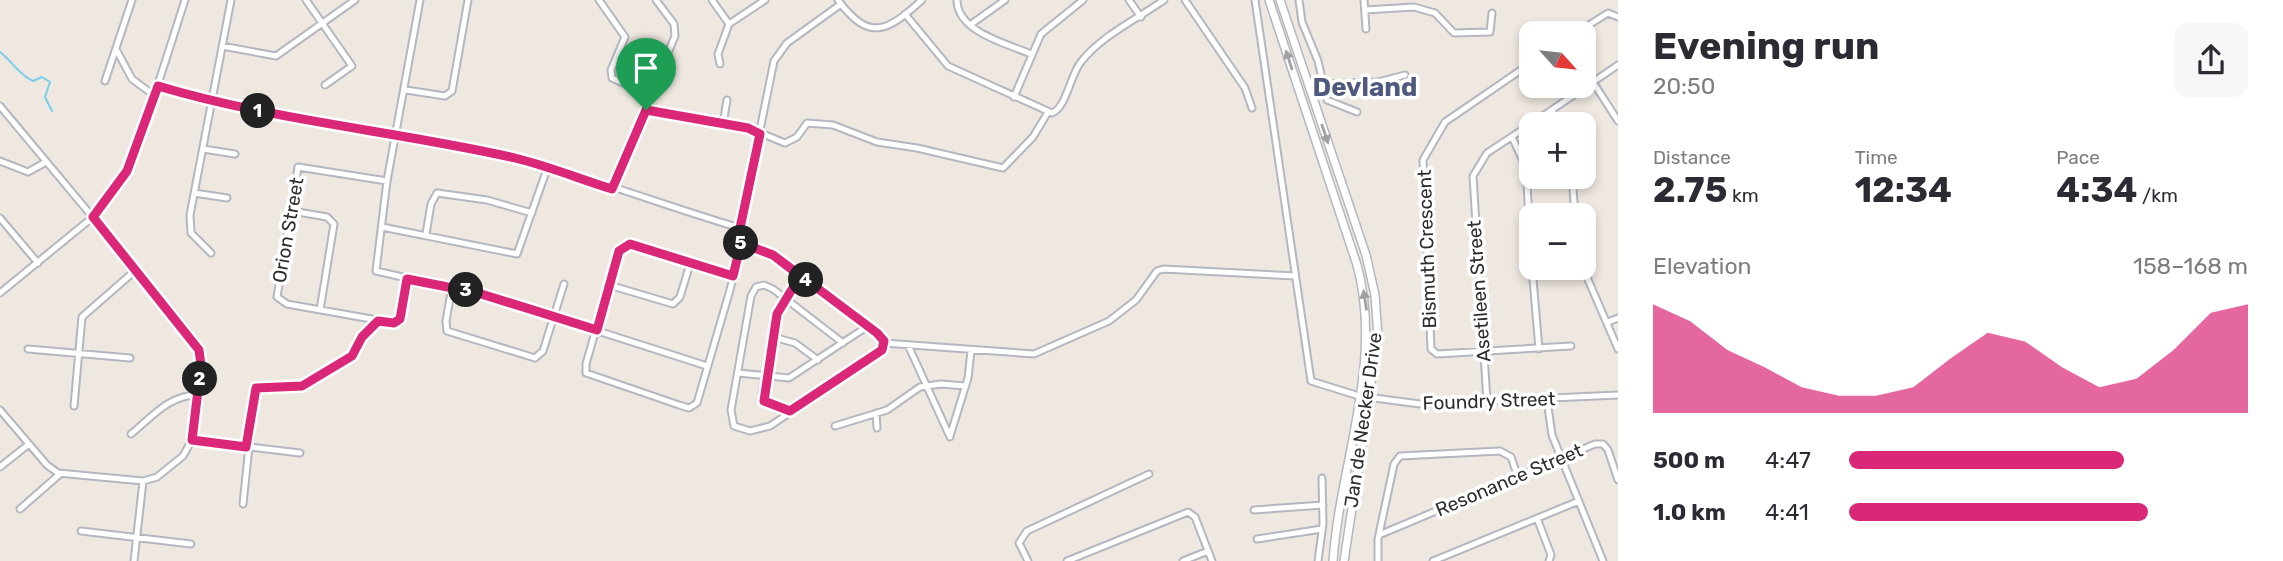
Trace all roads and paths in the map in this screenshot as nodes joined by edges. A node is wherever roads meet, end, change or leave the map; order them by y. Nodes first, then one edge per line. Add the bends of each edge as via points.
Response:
1 (132, 0) edge
2 (185, 0) edge
3 (230, 0) edge
4 (306, 0) edge
5 (355, 0) edge
6 (421, 0) edge
7 (468, 0) edge
8 (599, 0) edge
9 (656, 0) edge
10 (712, 0) edge
11 (765, 0) edge
12 (922, 0) edge
13 (957, 0) edge
14 (1005, 0) edge
15 (1083, 0) edge
16 (1129, 0) edge
17 (1164, 0) edge
18 (1185, 0) edge
19 (1255, 0) edge
20 (1269, 0) edge
21 (1280, 0) edge
22 (1299, 0) edge
23 (1364, 0) edge
24 (839, 2) edge
25 (1365, 9) junction
26 (1492, 13) dead end
27 (905, 14) junction
28 (1141, 17) junction
29 (1618, 17) edge
30 (1595, 21) edge
31 (321, 23) junction
32 (729, 24) junction
33 (970, 25) junction
34 (1366, 29) dead end
35 (222, 46) junction
36 (116, 49) junction
37 (1031, 54) junction
38 (720, 64) dead end
39 (1618, 65) edge
40 (1519, 71) edge
41 (1405, 75) dead end
42 (1596, 80) edge
43 (105, 81) dead end
44 (1323, 84) junction
45 (325, 85) dead end
46 (158, 86) junction
47 (1596, 87) edge
48 (406, 90) junction
49 (155, 96) junction
50 (651, 96) junction
51 (1014, 97) junction
52 (1570, 98) edge
53 (727, 100) dead end
54 (211, 102) junction
55 (0, 106) edge
56 (1252, 108) dead end
57 (646, 110) junction
58 (1048, 111) junction
59 (1552, 111) edge
60 (1357, 112) dead end
61 (1618, 121) edge
62 (723, 124) junction
63 (1519, 132) edge
64 (397, 134) junction
65 (760, 134) junction
66 (1512, 136) junction
67 (203, 149) junction
68 (235, 154) dead end
69 (0, 161) edge
70 (46, 162) junction
71 (547, 169) junction
72 (387, 181) junction
73 (612, 189) junction
74 (194, 193) junction
75 (227, 198) dead end
76 (1528, 203) edge
77 (292, 211) junction
78 (532, 213) junction
79 (93, 217) junction
80 (0, 219) edge
81 (382, 227) junction
82 (740, 228) junction
83 (426, 234) junction
84 (741, 243) junction
85 (211, 253) dead end
86 (38, 263) junction
87 (690, 264) junction
88 (137, 269) junction
89 (733, 276) junction
90 (800, 276) junction
91 (1295, 276) junction
92 (407, 279) junction
93 (1533, 280) edge
94 (1589, 280) edge
95 (564, 284) dead end
96 (609, 285) junction
97 (452, 287) junction
98 (0, 293) edge
99 (784, 299) junction
100 (320, 310) junction
101 (554, 317) junction
102 (1618, 318) edge
103 (378, 321) junction
104 (1608, 322) junction
105 (868, 326) junction
106 (597, 330) junction
107 (774, 337) junction
108 (843, 343) junction
109 (884, 343) junction
110 (908, 345) junction
111 (1571, 346) dead end
112 (28, 349) dead end
113 (1539, 349) junction
114 (1618, 349) edge
115 (971, 351) junction
116 (1482, 352) junction
117 (79, 354) junction
118 (130, 358) dead end
119 (818, 360) junction
120 (707, 366) junction
121 (738, 373) junction
122 (765, 376) junction
123 (926, 386) junction
124 (965, 386) junction
125 (198, 395) junction
126 (1618, 395) edge
127 (1359, 396) junction
128 (1370, 397) junction
129 (1547, 400) junction
130 (1487, 402) junction
131 (74, 406) dead end
132 (0, 410) edge
133 (790, 411) junction
134 (876, 413) junction
135 (835, 425) dead end
136 (877, 428) dead end
137 (131, 434) dead end
138 (192, 440) junction
139 (29, 444) junction
140 (246, 447) junction
141 (300, 453) dead end
142 (1562, 457) junction
143 (0, 467) edge
144 (60, 474) junction
145 (1149, 474) dead end
146 (1518, 477) junction
147 (1322, 478) dead end
148 (1618, 480) edge
149 (142, 481) junction
150 (1579, 501) junction
151 (243, 504) dead end
152 (1323, 505) junction
153 (20, 509) dead end
154 (1254, 510) dead end
155 (1537, 518) junction
156 (1322, 529) junction
157 (81, 531) dead end
158 (1379, 535) junction
159 (136, 538) junction
160 (1257, 539) dead end
161 (191, 544) dead end
162 (1208, 551) junction
163 (1078, 559) edge
164 (1318, 560) edge
165 (134, 561) edge
166 (1028, 561) edge
167 (1067, 561) edge
168 (1184, 561) edge
169 (1212, 561) edge
170 (1310, 561) edge
171 (1333, 561) edge
172 (1344, 561) edge
173 (1378, 561) edge
174 (1433, 561) edge
175 (1549, 561) edge
176 (1602, 561) edge

1 - 36 street
2 - 46 street
3 - 35 street
4 - 31 street
5 - 31 street
6 - 48 street
7 - 48 street via 452,92 445,96
8 - 50 street via 625,37 612,78
9 - 50 street via 676,30
10 - 32 street
11 - 32 street
12 - 27 street
13 - 33 street via 958,10
14 - 33 street
15 - 37 street via 1043,30
16 - 28 street
17 - 28 street
18 - 56 street via 1245,88
19 - 91 street
127 -> 20 main road, Jan de Necker Drive via 1367,321 1361,279
21 -> 128 main road, Jan de Necker Drive via 1371,275 1378,336
22 - 44 street
23 - 25 street
24 - 27 street via 859,25 871,29
24 - 65 street via 777,55
25 - 26 street via 1414,7 1435,13 1454,33 1490,32
25 - 34 street
27 - 51 street via 947,66
28 - 58 street via 1087,55 1058,109
29 - 30 street via 1608,13
31 - 35 street via 276,56
31 - 45 street via 352,66
32 - 38 street via 718,54
33 - 37 street
35 - 54 street
36 - 43 street
36 - 49 street via 132,79
37 - 51 street
39 - 42 street
40 - 116 street, Bismuth Crescent via 1445,122 1422,167 1432,351
41 - 44 street via 1378,82
44 - 60 street via 1330,103
46 - 49 street
46 - 54 street
47 - 61 street
48 - 64 street
49 - 79 street via 122,181
50 - 57 street
51 - 58 street
52 - 59 street
53 - 62 street
54 - 64 street
54 - 67 street
55 - 70 street
57 - 62 street
57 - 73 street
58 - 65 street via 1033,138 1003,168 877,142 833,125 807,123 787,143
62 - 65 street
63 - 66 street
64 - 71 street
64 - 72 street
65 - 82 street
66 - 76 street via 1526,167
66 - 116 street, Asetileen Street via 1487,153 1473,180
67 - 68 street
67 - 74 street
69 - 70 street via 28,172
70 - 79 street
71 - 73 street
71 - 78 street
72 - 77 street, Orion Street via 300,166
72 - 81 street
73 - 82 street
74 - 75 street
74 - 85 street via 191,233
77 - 100 street via 327,217 334,223
77 - 100 street, Orion Street via 278,299
78 - 83 street via 516,254
78 - 83 street via 438,193 431,204
79 - 86 street
79 - 88 street
80 - 86 street
81 - 83 street
81 - 92 street via 374,268
82 - 84 street
84 - 89 street
84 - 90 street via 773,255
86 - 98 street
87 - 89 street
87 - 96 street via 680,297 673,304
87 - 96 street via 625,246 619,251
88 - 117 street via 84,314
88 - 125 street via 197,344 201,360
89 - 120 street
90 - 99 street
90 - 105 street
91 - 115 street via 1163,269 1136,300 1109,321 1044,351
91 - 127 street, Foundry Street via 1311,381
92 - 97 street
92 - 103 street via 400,319
93 - 113 street
94 - 104 street
95 - 101 street
96 - 106 street
97 - 101 street
97 - 101 street via 447,331 524,356 537,358 541,354
99 - 107 street
99 - 108 street
99 - 121 street via 764,285 754,289
100 - 103 street, Orion Street
101 - 106 street
102 - 104 street
103 - 140 street via 345,361 299,387 261,386 254,392
104 - 114 street
105 - 108 street
105 - 109 street
106 - 120 street
106 - 120 street via 585,367 587,375 598,380 689,408 699,401
107 - 119 street via 795,343
107 - 122 street
108 - 119 street
109 - 110 street
109 - 133 street via 870,359
110 - 115 street
110 - 123 street
111 - 113 street
112 - 117 street
113 - 116 street
115 - 124 street
116 - 130 street, Asetileen Street
117 - 118 street
117 - 131 street
119 - 122 street via 789,378
121 - 122 street
121 - 133 street via 730,417 734,426 756,431
122 - 133 street via 764,401
123 - 124 street
123 - 124 street via 950,437
123 - 134 street
125 - 137 street via 172,400
125 - 138 street
126 - 129 street, Foundry Street
127 - 128 street, Foundry Street
127 - 171 main road, Jan de Necker Drive
128 - 130 street, Foundry Street via 1420,404
128 - 172 main road, Jan de Necker Drive
129 - 130 street, Foundry Street
129 - 142 street via 1552,435
132 - 139 street
134 - 135 street
134 - 136 street
138 - 140 street
138 - 149 street via 172,467
139 - 143 street
139 - 144 street
140 - 141 street
140 - 151 street
142 - 146 street, Resonance Street
142 - 148 street, Resonance Street via 1603,444
142 - 150 street
144 - 149 street
144 - 153 street
145 - 166 street via 1033,527 1019,543
146 - 158 street, Resonance Street
146 - 158 street via 1511,457 1500,451 1400,456 1394,464
147 - 152 street
149 - 159 street
150 - 155 street
150 - 176 street
152 - 154 street
152 - 156 street
155 - 174 street
155 - 175 street via 1551,555
156 - 160 street
156 - 164 street
157 - 159 street
158 - 173 street
159 - 161 street
159 - 165 street
162 - 163 street via 1195,517 1188,512
162 - 168 street
162 - 169 street
163 - 167 street
164 - 170 street

